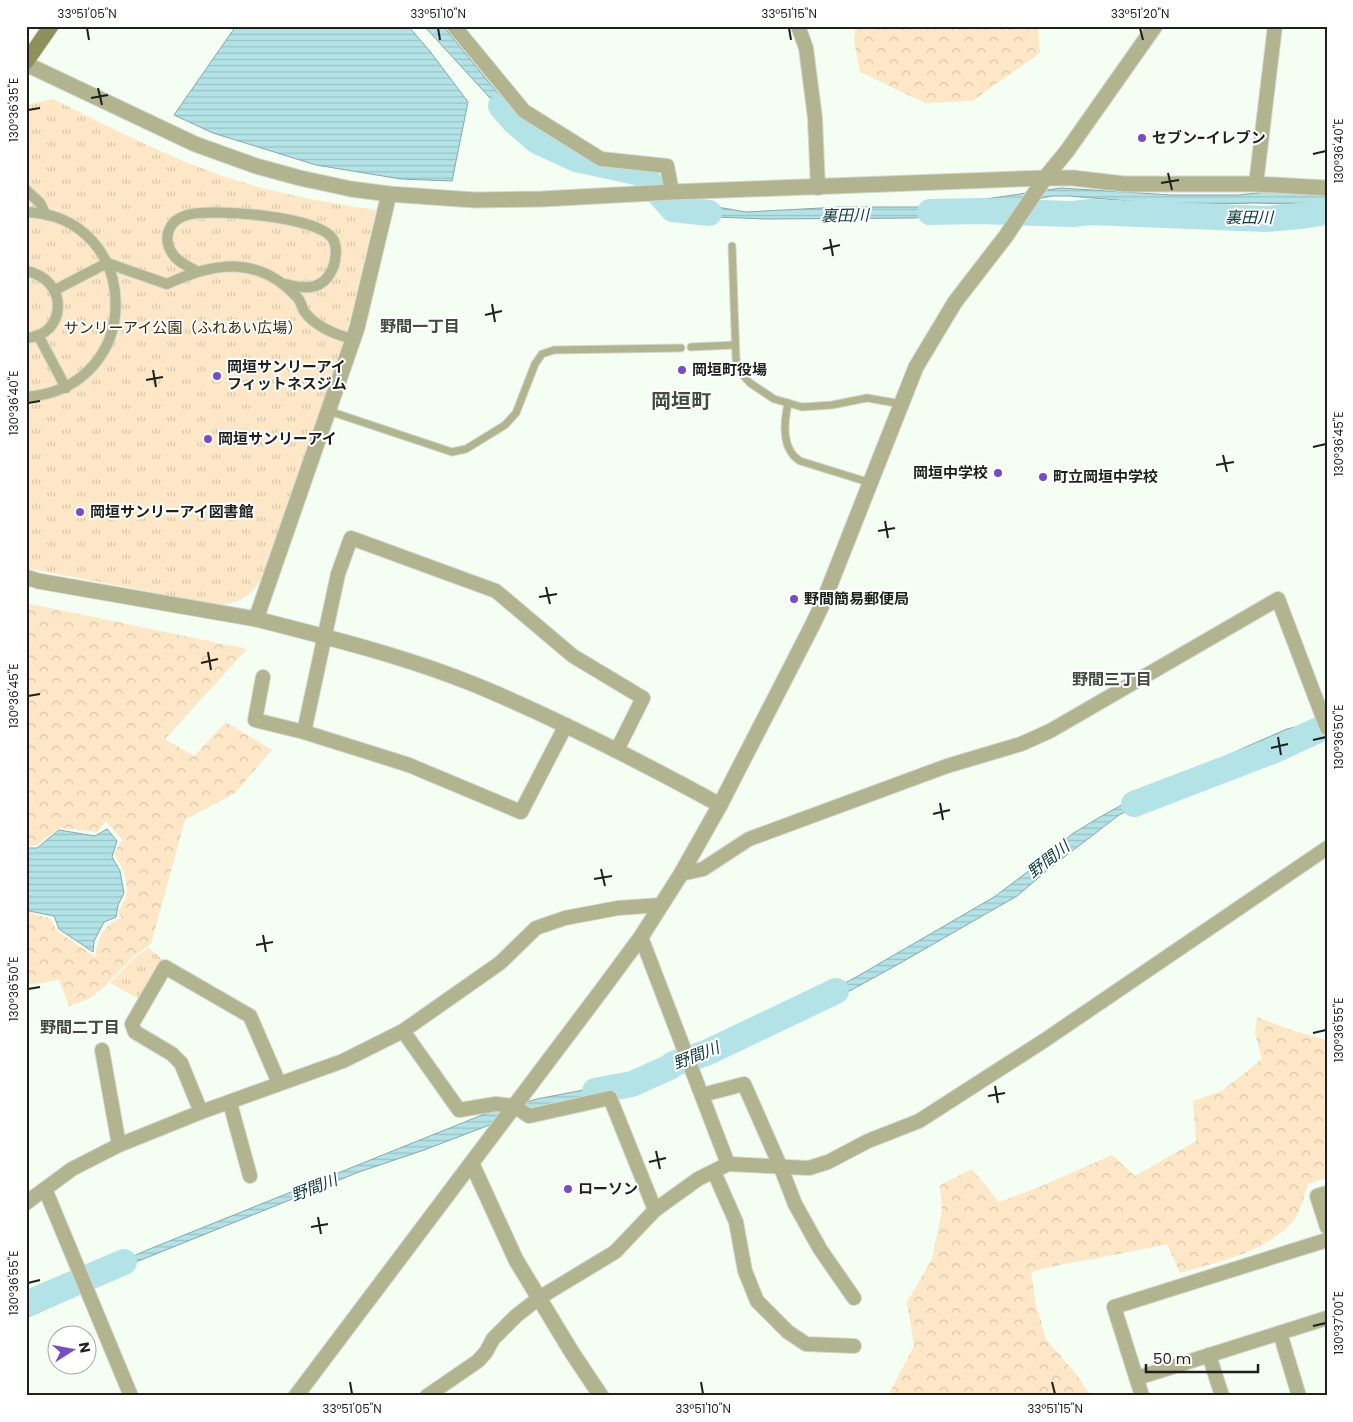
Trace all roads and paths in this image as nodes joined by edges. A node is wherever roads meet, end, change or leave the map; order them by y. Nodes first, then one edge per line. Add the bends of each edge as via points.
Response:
1 (51, 26) edge
2 (454, 26) edge
3 (798, 26) edge
4 (1155, 26) edge
5 (1275, 26) edge
6 (26, 63) edge
7 (1045, 178) junction
8 (1256, 184) junction
9 (818, 188) junction
10 (1327, 188) edge
11 (26, 190) edge
12 (672, 192) junction
13 (389, 194) junction
14 (26, 212) edge
15 (46, 215) junction
16 (732, 246) dead end
17 (107, 263) junction
18 (26, 271) edge
19 (196, 271) junction
20 (280, 283) junction
21 (55, 290) junction
22 (38, 336) junction
23 (26, 338) edge
24 (353, 339) junction
25 (735, 345) junction
26 (691, 347) dead end
27 (681, 348) dead end
28 (66, 388) junction
29 (26, 397) edge
30 (788, 403) junction
31 (902, 404) junction
32 (329, 411) junction
33 (871, 483) junction
34 (26, 577) edge
35 (256, 619) junction
36 (325, 636) junction
37 (263, 677) dead end
38 (566, 725) junction
39 (1327, 728) edge
40 (304, 732) junction
41 (617, 750) junction
42 (720, 805) junction
43 (1327, 848) edge
44 (682, 874) junction
45 (661, 905) junction
46 (641, 937) junction
47 (404, 1031) junction
48 (102, 1050) dead end
49 (279, 1083) junction
50 (702, 1094) junction
51 (230, 1103) junction
52 (514, 1106) junction
53 (201, 1112) junction
54 (119, 1145) junction
55 (472, 1164) junction
56 (728, 1164) junction
57 (781, 1168) junction
58 (714, 1172) junction
59 (250, 1176) dead end
60 (45, 1189) junction
61 (1327, 1193) edge
62 (26, 1203) edge
63 (654, 1210) junction
64 (1327, 1228) edge
65 (1327, 1240) edge
66 (539, 1298) junction
67 (854, 1298) dead end
68 (1327, 1318) edge
69 (1280, 1333) junction
70 (854, 1346) dead end
71 (1209, 1356) junction
72 (1136, 1378) junction
73 (130, 1396) edge
74 (296, 1396) edge
75 (427, 1396) edge
76 (601, 1396) edge
77 (1142, 1396) edge
78 (1222, 1396) edge
79 (1299, 1396) edge

1 - 6 main road
2 - 12 street via 524,111 601,159 666,166
3 - 9 street via 808,57
4 - 7 street
5 - 8 street
6 - 13 street via 195,144 300,178
7 - 8 street via 1124,184
7 - 9 street
7 - 31 street via 1006,236 955,302 916,367
8 - 10 street
9 - 12 street
11 - 15 street via 40,203
12 - 13 street via 474,200
13 - 24 street
14 - 15 street
15 - 17 street via 61,220 88,238
16 - 25 lane
17 - 19 street via 167,284
17 - 21 street
17 - 28 street via 116,298 112,334 94,365
18 - 21 street via 43,276
19 - 20 street via 244,266
19 - 20 street via 172,254 167,241 169,227 188,215 215,213 283,219 316,226 333,239 336,260 325,280 310,288
20 - 24 street via 299,299 304,312 315,321 327,330
21 - 22 street via 58,306 54,321
22 - 23 street
22 - 28 street
24 - 32 street
25 - 26 lane
25 - 30 lane via 740,372 750,383 774,399
27 - 32 lane via 554,350 542,354 529,375 516,413 506,425 466,450 452,452
28 - 29 street
30 - 31 lane via 802,407 825,406 867,398
30 - 33 lane via 785,440 791,456
31 - 33 street
32 - 35 street
33 - 42 street via 822,605
34 - 35 street
35 - 36 street
36 - 38 street via 398,657 488,690
36 - 40 street
36 - 41 street via 338,574 351,538 496,591 573,656 643,698
37 - 40 street via 255,720
38 - 40 street via 521,812 409,765
38 - 41 street
39 - 44 street via 1278,599 1050,732 749,839 703,869
41 - 42 street
42 - 44 street
43 - 57 street via 1045,1040 919,1121 868,1141 828,1162 809,1168
44 - 45 street
45 - 46 street
45 - 47 street via 610,909 536,928 500,963
46 - 50 street
46 - 52 street
47 - 49 street via 343,1060
47 - 52 street via 459,1110 496,1104
48 - 54 street
49 - 51 street
49 - 53 street via 250,1016 165,967 132,1024 135,1032 181,1063
50 - 56 street
50 - 57 street via 744,1084
51 - 53 street
51 - 59 street
52 - 55 street
52 - 63 street via 529,1116 610,1098
53 - 54 street
54 - 60 street via 72,1170
55 - 66 street via 516,1260
55 - 74 street
56 - 57 street
56 - 58 street
57 - 67 street via 795,1204 820,1249
58 - 63 street via 698,1179
58 - 70 street via 736,1222 746,1271 757,1301 788,1332 806,1344
60 - 62 street
60 - 73 street
61 - 64 street via 1317,1196
63 - 66 street via 615,1252
65 - 72 street via 1114,1307
66 - 75 street via 493,1339 478,1361
66 - 76 street
68 - 69 street
69 - 71 street
69 - 79 street
71 - 72 street
71 - 78 street
72 - 77 street

